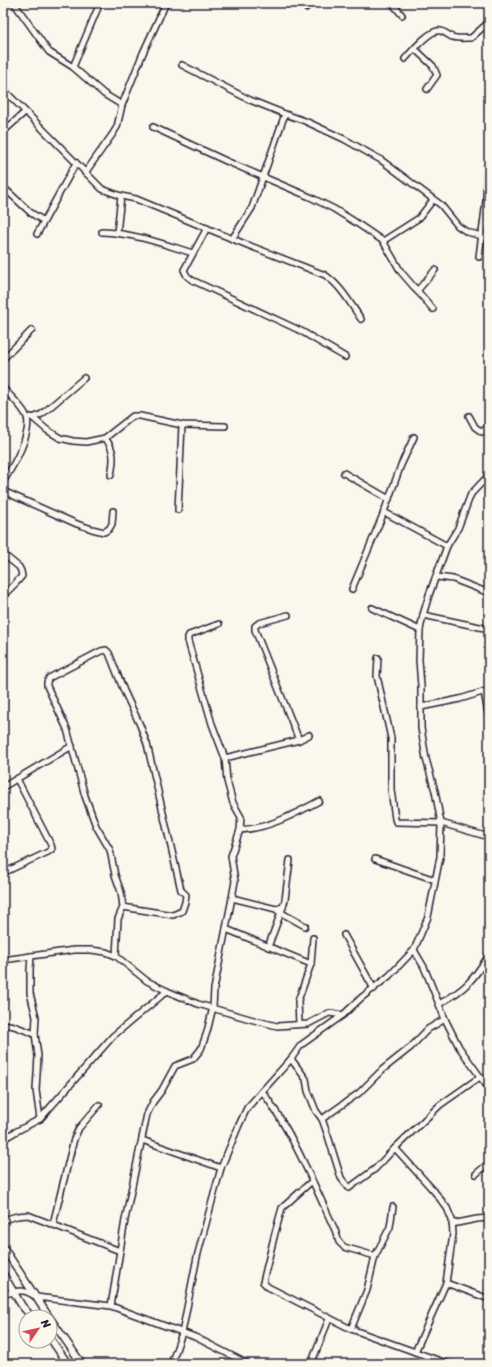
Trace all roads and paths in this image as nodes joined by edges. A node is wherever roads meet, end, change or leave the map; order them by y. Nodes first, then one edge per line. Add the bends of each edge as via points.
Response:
1 (14, 3) edge
2 (100, 3) edge
3 (166, 3) edge
4 (302, 3) edge
5 (392, 3) edge
6 (306, 8) dead end
7 (402, 15) dead end
8 (489, 22) edge
9 (415, 49) junction
10 (405, 59) dead end
11 (182, 65) dead end
12 (73, 67) junction
13 (427, 89) dead end
14 (3, 90) edge
15 (122, 105) junction
16 (25, 112) junction
17 (285, 114) junction
18 (153, 128) dead end
19 (3, 132) edge
20 (76, 163) junction
21 (487, 167) dead end
22 (85, 172) junction
23 (264, 177) junction
24 (3, 187) edge
25 (121, 196) junction
26 (433, 200) junction
27 (44, 220) junction
28 (207, 228) junction
29 (102, 232) dead end
30 (117, 232) junction
31 (37, 234) dead end
32 (482, 237) junction
33 (489, 238) edge
34 (232, 239) junction
35 (383, 242) junction
36 (193, 253) junction
37 (479, 257) dead end
38 (435, 270) dead end
39 (417, 291) junction
40 (433, 309) dead end
41 (361, 319) dead end
42 (32, 330) dead end
43 (345, 357) dead end
44 (3, 358) edge
45 (84, 378) dead end
46 (3, 388) edge
47 (26, 416) junction
48 (469, 416) dead end
49 (33, 418) junction
50 (182, 425) junction
51 (225, 426) dead end
52 (489, 428) edge
53 (414, 437) dead end
54 (104, 438) junction
55 (344, 473) dead end
56 (111, 475) dead end
57 (489, 475) edge
58 (3, 482) edge
59 (3, 491) edge
60 (389, 499) junction
61 (178, 510) dead end
62 (113, 511) dead end
63 (384, 512) junction
64 (447, 546) junction
65 (3, 554) edge
66 (437, 577) junction
67 (352, 589) dead end
68 (489, 593) edge
69 (3, 596) edge
70 (372, 608) dead end
71 (288, 615) dead end
72 (423, 615) junction
73 (219, 624) dead end
74 (489, 629) edge
75 (420, 630) junction
76 (378, 658) dead end
77 (487, 691) edge
78 (421, 707) junction
79 (489, 719) edge
80 (309, 735) dead end
81 (299, 740) junction
82 (72, 746) junction
83 (225, 758) junction
84 (17, 779) junction
85 (3, 787) edge
86 (319, 801) dead end
87 (440, 823) junction
88 (240, 830) junction
89 (489, 837) edge
90 (375, 859) dead end
91 (290, 860) dead end
92 (3, 873) edge
93 (436, 880) junction
94 (232, 898) junction
95 (123, 907) junction
96 (282, 910) junction
97 (306, 926) dead end
98 (226, 929) junction
99 (344, 936) dead end
100 (313, 938) dead end
101 (268, 947) junction
102 (414, 950) junction
103 (489, 955) edge
104 (31, 956) junction
105 (116, 956) junction
106 (3, 960) edge
107 (311, 964) junction
108 (374, 989) junction
109 (167, 991) junction
110 (439, 1004) junction
111 (213, 1007) junction
112 (343, 1015) junction
113 (445, 1019) junction
114 (3, 1024) edge
115 (299, 1024) junction
116 (35, 1034) junction
117 (291, 1059) junction
118 (480, 1076) junction
119 (489, 1089) edge
120 (262, 1091) junction
121 (99, 1105) dead end
122 (40, 1119) junction
123 (322, 1119) junction
124 (3, 1131) edge
125 (4, 1140) edge
126 (142, 1140) junction
127 (395, 1148) junction
128 (489, 1163) edge
129 (221, 1168) junction
130 (476, 1174) dead end
131 (312, 1181) junction
132 (393, 1207) dead end
133 (489, 1218) edge
134 (3, 1220) edge
135 (53, 1224) junction
136 (452, 1224) junction
137 (3, 1247) edge
138 (120, 1251) junction
139 (375, 1256) junction
140 (3, 1274) edge
141 (446, 1283) junction
142 (13, 1292) junction
143 (3, 1294) edge
144 (36, 1297) junction
145 (489, 1299) edge
146 (111, 1306) junction
147 (25, 1309) edge
148 (44, 1309) edge
149 (329, 1318) junction
150 (351, 1329) junction
151 (58, 1330) edge
152 (182, 1333) junction
153 (58, 1349) edge
154 (415, 1352) junction
155 (68, 1364) edge
156 (82, 1364) edge
157 (171, 1364) edge
158 (248, 1364) edge
159 (311, 1364) edge
160 (449, 1364) edge

1 - 12 street via 45,48
2 - 12 street
3 - 15 street
4 - 6 street
5 - 7 street
8 - 9 street via 471,38 458,38 436,30
9 - 10 street
9 - 13 street via 433,66 437,75
11 - 17 street via 250,100
12 - 15 street via 104,94
14 - 16 street
15 - 22 street via 115,131
16 - 19 street
16 - 20 street
17 - 23 street
17 - 26 street via 306,120 381,160
18 - 23 street
20 - 22 street
20 - 27 street
21 - 32 street
22 - 25 street via 102,189
23 - 34 street via 252,208
23 - 35 street via 334,209
24 - 27 street via 30,213
25 - 28 street via 136,199
25 - 30 street
26 - 32 street via 441,205 458,226
26 - 35 street via 419,218
27 - 31 street
28 - 34 street
28 - 36 street
29 - 30 street
30 - 36 street
32 - 33 street
32 - 37 street
34 - 41 street via 325,275 344,293
35 - 39 street via 401,272
36 - 43 street via 184,270 192,280 301,331
38 - 39 street
39 - 40 street
42 - 44 street
45 - 49 street via 42,414
46 - 47 street
47 - 49 street
47 - 58 street via 22,446
48 - 52 street via 475,427 482,432
49 - 54 street via 60,438 86,442
50 - 51 street
50 - 54 street via 133,416
50 - 61 street
53 - 60 street
54 - 56 street via 111,445 113,454
55 - 60 street
57 - 64 street via 471,494 458,528
59 - 62 street via 57,516 104,532 109,530 112,524
60 - 63 street
63 - 64 street
63 - 67 street
64 - 66 street
65 - 69 street via 22,571 22,576
66 - 68 street via 453,579
66 - 72 street
70 - 75 street
71 - 81 street via 259,623 255,630
72 - 74 street
72 - 75 street
73 - 83 street via 188,637 200,686
75 - 78 street
76 - 87 street via 378,676 391,738 390,789 396,822
77 - 78 street
77 - 79 street
78 - 87 street via 422,739
80 - 81 street
81 - 83 street
82 - 84 street
82 - 95 street via 90,811 110,850
82 - 95 street via 47,682 49,678 106,650 147,744 181,890 186,895 182,911 173,915
83 - 88 street via 227,781 233,803 241,817
84 - 85 street
84 - 92 street via 52,849
86 - 88 street via 270,825
87 - 89 street
87 - 93 street via 440,856
88 - 94 street via 231,856 235,881
90 - 93 street
91 - 96 street
93 - 102 street via 428,917
94 - 96 street
94 - 98 street
95 - 105 street via 118,919
96 - 97 street
96 - 101 street
98 - 101 street
98 - 111 street
99 - 108 street
100 - 107 street
101 - 107 street
102 - 108 street
102 - 110 street
103 - 110 street via 472,981 456,995
104 - 105 street via 74,950 106,952
104 - 106 street
104 - 116 street via 30,992 36,1017
105 - 109 street via 147,980
107 - 115 street via 298,1001
108 - 112 street
109 - 111 street via 198,1004
109 - 122 street via 113,1036
110 - 113 street
111 - 115 street via 277,1026
111 - 126 street via 201,1049 193,1059 175,1066 147,1114
112 - 115 street via 329,1013 308,1024
112 - 117 street via 301,1045
113 - 118 street via 459,1047
113 - 123 street via 428,1029 359,1093
114 - 116 street
116 - 122 street via 38,1056 36,1090
117 - 120 street
117 - 123 street via 306,1079 308,1091
118 - 119 street
118 - 127 street via 440,1105
120 - 129 street via 247,1108
120 - 131 street via 279,1117
121 - 135 street via 79,1128 74,1139
122 - 125 street
123 - 127 street via 342,1178 349,1188 375,1169
124 - 125 street
126 - 129 street
126 - 138 street
127 - 136 street via 443,1202
128 - 130 street
129 - 152 street via 197,1257
131 - 139 street via 339,1242 344,1247
131 - 149 street via 282,1208 264,1282 268,1287
132 - 139 street via 390,1226
133 - 136 street
134 - 135 street via 28,1215
135 - 138 street
136 - 141 street via 453,1234
137 - 144 street
138 - 146 street
139 - 150 street via 367,1290
140 - 142 street
141 - 145 street
141 - 154 street
142 - 143 street
142 - 144 street via 27,1291
142 - 147 street
144 - 146 street
144 - 148 street
146 - 152 street
149 - 150 street
149 - 159 street
150 - 154 street
151 - 156 street
152 - 157 street
152 - 158 street
153 - 155 street
154 - 160 street

